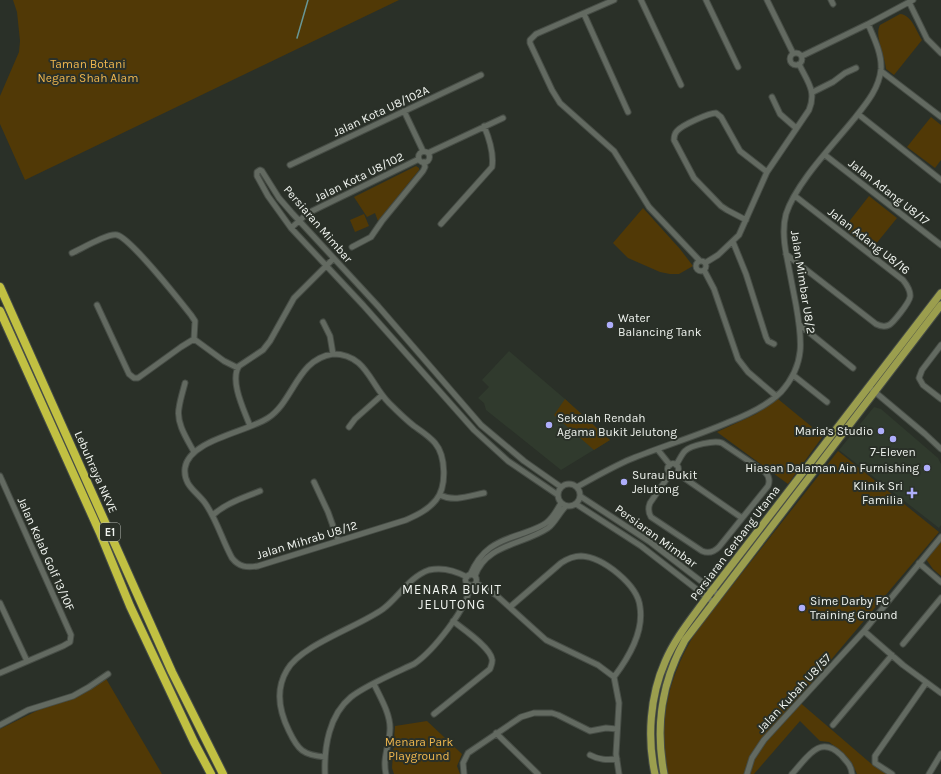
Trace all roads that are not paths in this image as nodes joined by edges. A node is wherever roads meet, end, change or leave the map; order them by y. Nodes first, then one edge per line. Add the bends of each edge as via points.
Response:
1 (614, 0) edge
2 (641, 0) edge
3 (706, 0) edge
4 (767, 0) edge
5 (911, 1) edge
6 (584, 14) junction
7 (868, 24) junction
8 (941, 52) edge
9 (793, 53) junction
10 (802, 56) junction
11 (799, 64) junction
12 (738, 67) dead end
13 (856, 68) dead end
14 (881, 70) junction
15 (481, 75) dead end
16 (681, 85) dead end
17 (813, 92) junction
18 (772, 97) dead end
19 (404, 111) junction
20 (628, 112) dead end
21 (858, 114) junction
22 (941, 117) edge
23 (503, 118) dead end
24 (484, 126) junction
25 (796, 128) junction
26 (426, 152) junction
27 (825, 155) junction
28 (419, 159) junction
29 (424, 162) junction
30 (290, 165) dead end
31 (767, 172) junction
32 (941, 180) edge
33 (795, 196) junction
34 (746, 220) junction
35 (299, 221) junction
36 (441, 224) dead end
37 (291, 228) junction
38 (733, 242) junction
39 (941, 245) edge
40 (352, 247) dead end
41 (72, 253) dead end
42 (786, 254) junction
43 (333, 258) junction
44 (702, 262) junction
45 (326, 266) junction
46 (704, 270) junction
47 (0, 287) edge
48 (941, 292) edge
49 (96, 305) dead end
50 (941, 305) edge
51 (0, 311) edge
52 (323, 322) dead end
53 (800, 325) junction
54 (194, 339) junction
55 (774, 344) dead end
56 (941, 345) edge
57 (333, 354) junction
58 (238, 368) junction
59 (853, 368) dead end
60 (793, 375) junction
61 (185, 383) dead end
62 (868, 387) junction
63 (875, 392) junction
64 (382, 395) junction
65 (776, 396) junction
66 (941, 399) edge
67 (827, 402) dead end
68 (250, 426) junction
69 (349, 427) dead end
70 (658, 450) junction
71 (941, 450) edge
72 (194, 452) junction
73 (670, 465) junction
74 (676, 465) junction
75 (677, 473) junction
76 (670, 474) junction
77 (0, 476) edge
78 (314, 482) dead end
79 (561, 487) junction
80 (577, 487) junction
81 (260, 491) dead end
82 (484, 494) dead end
83 (440, 495) junction
84 (558, 495) junction
85 (580, 496) junction
86 (563, 504) junction
87 (576, 504) junction
88 (213, 515) junction
89 (742, 518) junction
90 (941, 537) edge
91 (338, 540) junction
92 (919, 563) junction
93 (470, 576) junction
94 (941, 582) edge
95 (476, 583) junction
96 (470, 585) junction
97 (716, 593) junction
98 (941, 598) edge
99 (710, 600) junction
100 (0, 603) edge
101 (510, 607) junction
102 (453, 621) junction
103 (864, 631) junction
104 (903, 644) dead end
105 (892, 655) junction
106 (27, 661) junction
107 (0, 673) edge
108 (108, 674) dead end
109 (614, 677) junction
110 (926, 683) junction
111 (374, 684) junction
112 (941, 693) edge
113 (434, 714) dead end
114 (0, 725) edge
115 (833, 725) dead end
116 (617, 729) junction
117 (496, 733) junction
118 (941, 754) edge
119 (590, 755) dead end
120 (325, 757) junction
121 (617, 759) junction
122 (211, 774) edge
123 (223, 774) edge
124 (325, 774) edge
125 (386, 774) edge
126 (464, 774) edge
127 (538, 774) edge
128 (619, 774) edge
129 (655, 774) edge
130 (664, 774) edge
131 (747, 774) edge
132 (792, 774) edge
133 (852, 774) edge
134 (892, 774) edge
135 (929, 774) edge

1 - 6 street
2 - 16 street
3 - 12 street
4 - 9 street
5 - 7 street
5 - 8 street via 927,39
6 - 20 street
6 - 44 street via 532,36 530,40 552,90 560,103 614,151 649,207
7 - 10 street
7 - 14 street, Jalan Mimbar U8/2 via 879,52
9 - 10 street
9 - 11 street via 790,62
10 - 11 street
11 - 17 street
13 - 17 street
14 - 21 street, Jalan Mimbar U8/2 via 870,98
14 - 22 street
15 - 19 street, Jalan Kota U8/102A
17 - 25 street via 809,110
18 - 25 street via 780,114
19 - 26 street
19 - 30 street, Jalan Kota U8/102A
21 - 27 street, Jalan Mimbar U8/2
21 - 32 street
23 - 24 street
24 - 26 street
24 - 36 street via 489,139 492,167
25 - 31 street
26 - 28 street via 420,154
26 - 29 street via 430,157
27 - 33 street, Jalan Mimbar U8/2
27 - 39 street, Jalan Adang U8/17
28 - 29 street
28 - 35 street, Jalan Kota U8/102 via 308,213
29 - 40 street via 423,171 371,237
31 - 34 street
31 - 34 street via 740,151 721,117 716,113 680,128 675,134 674,140 694,178 721,206
33 - 42 street, Jalan Mimbar U8/2 via 784,222
33 - 42 street, Jalan Adang U8/16 via 903,280 910,297 889,325 876,324
34 - 38 street
35 - 37 street, Jalan Kota U8/102
35 - 37 street, Persiaran Mimbar via 279,198 262,171 257,172 268,196
35 - 43 street, Persiaran Mimbar
37 - 45 street, Persiaran Mimbar
38 - 44 street via 718,255
38 - 55 street via 766,337
41 - 54 street via 108,236 116,235 123,238 191,314 195,321
42 - 53 street, Jalan Mimbar U8/2
43 - 45 street
43 - 79 street, Persiaran Mimbar via 481,425 524,461
44 - 46 street via 706,267
44 - 46 street via 697,264 697,269
45 - 58 street via 294,298 266,346
45 - 84 street, Persiaran Mimbar via 474,430 508,461
46 - 65 street via 714,289 738,359 748,372
47 - 123 highway, Lebuhraya NKVE / E1 via 172,672
48 - 62 main road, Persiaran Gerbang Utama
49 - 54 street via 129,374 134,378 138,378
50 - 63 main road, Persiaran Gerbang Utama
51 - 122 highway, Lebuhraya NKVE / E1 via 130,606
52 - 57 street via 330,336
53 - 59 street
53 - 60 street, Jalan Mimbar U8/2 via 801,350
54 - 58 street
56 - 66 street via 919,378 923,385
57 - 64 street via 346,355 356,361 373,379
57 - 68 street via 322,356 311,363 274,413
58 - 68 street via 238,395
60 - 65 street, Jalan Mimbar U8/2
60 - 67 street
61 - 72 street via 178,415
62 - 63 street
62 - 97 main road, Persiaran Gerbang Utama
63 - 71 street
63 - 97 main road, Persiaran Gerbang Utama via 810,478
64 - 69 street
64 - 83 street via 438,447 443,464
65 - 70 street, Jalan Mimbar U8/2 via 739,418
68 - 72 street
70 - 73 street
70 - 80 street, Jalan Mimbar U8/2 via 612,467
72 - 88 street, Jalan Mihrab U8/12 via 186,463 186,479
73 - 74 street
73 - 76 street
74 - 75 street via 679,470
74 - 89 street via 687,449 715,441 765,472 769,484
75 - 76 street
75 - 89 street
76 - 89 street via 648,510 651,517 702,551 709,553 716,550
77 - 106 street, Jalan Kelab Golf 13/10F via 70,630 70,642
78 - 91 street
79 - 80 street via 567,484
79 - 84 street
80 - 85 street
81 - 88 street via 230,503
82 - 83 street via 455,498
83 - 91 street, Jalan Mihrab U8/12 via 428,508 416,515
84 - 86 street
85 - 87 street
85 - 97 street, Persiaran Mimbar via 650,542
86 - 87 street via 569,507
86 - 93 street via 549,527 495,551 485,558
87 - 99 street, Persiaran Mimbar via 641,546
88 - 91 street, Jalan Mihrab U8/12 via 232,558 242,566 258,566
90 - 92 street, Jalan Kubah U8/57
92 - 94 street
92 - 103 street, Jalan Kubah U8/57
93 - 95 street via 477,580
93 - 96 street via 466,582
93 - 120 street via 442,569 424,572 405,586 383,608 310,648 291,664 283,677 279,693 283,717 300,749 309,754
95 - 96 street
95 - 101 street
96 - 102 street via 466,602
97 - 99 main road, Persiaran Gerbang Utama
98 - 104 street
99 - 129 main road, Persiaran Gerbang Utama via 675,642 664,662 651,722
99 - 130 main road, Persiaran Gerbang Utama via 685,640 666,685 660,727 660,751
100 - 106 street
101 - 109 street via 546,640 598,665
101 - 109 street via 567,559 588,557 625,579 639,599 640,626 628,657
102 - 111 street via 422,659
102 - 113 street via 485,648 491,655 492,664 490,669
103 - 105 street
103 - 131 street, Jalan Kubah U8/57 via 764,740 752,758
105 - 110 street
105 - 115 street
106 - 107 street
108 - 114 street via 73,696 28,710
109 - 116 street via 619,703
110 - 112 street
110 - 134 street via 875,756 875,762
111 - 120 street via 355,694 341,708 330,730
111 - 125 street via 390,721 384,759
116 - 117 street via 590,731 558,715 540,712 521,717
116 - 121 street
117 - 126 street via 468,753 464,763
117 - 127 street
118 - 135 street
119 - 121 street via 604,760
120 - 124 street
121 - 128 street
132 - 133 street via 821,746 836,750 848,762

